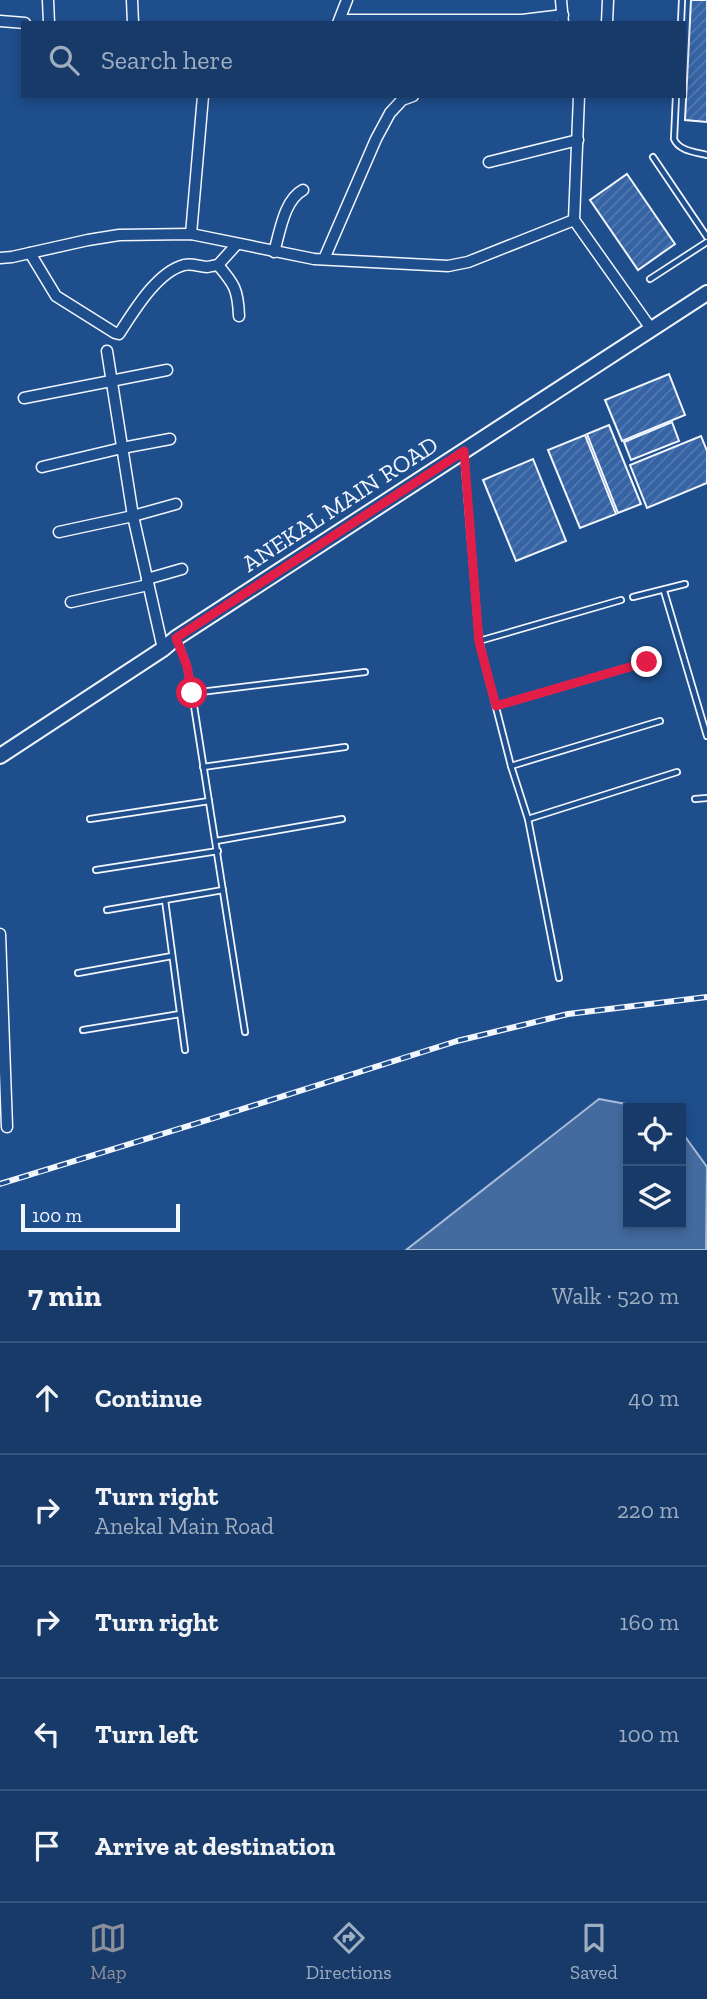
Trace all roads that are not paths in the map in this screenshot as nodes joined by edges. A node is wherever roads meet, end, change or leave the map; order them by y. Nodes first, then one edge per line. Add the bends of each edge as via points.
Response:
1 (48, 0) edge
2 (132, 0) edge
3 (347, 0) edge
4 (561, 0) edge
5 (608, 0) edge
6 (682, 0) edge
7 (563, 19) edge
8 (0, 21) edge
9 (49, 21) edge
10 (133, 21) edge
11 (339, 21) edge
12 (430, 21) edge
13 (607, 21) edge
14 (681, 21) edge
15 (21, 23) edge
16 (203, 98) edge
17 (408, 98) edge
18 (579, 98) edge
19 (676, 98) edge
20 (578, 140) junction
21 (707, 155) edge
22 (653, 158) dead end
23 (489, 162) dead end
24 (303, 190) dead end
25 (574, 220) junction
26 (191, 234) junction
27 (707, 237) edge
28 (707, 242) edge
29 (237, 244) junction
30 (274, 252) junction
31 (30, 253) junction
32 (0, 258) edge
33 (324, 259) junction
34 (218, 265) junction
35 (650, 279) dead end
36 (707, 293) edge
37 (239, 316) dead end
38 (652, 330) junction
39 (107, 351) dead end
40 (167, 370) dead end
41 (111, 379) junction
42 (24, 398) dead end
43 (170, 439) dead end
44 (122, 448) junction
45 (464, 451) junction
46 (42, 467) dead end
47 (176, 504) dead end
48 (133, 516) junction
49 (59, 532) dead end
50 (182, 569) dead end
51 (148, 582) junction
52 (685, 584) dead end
53 (664, 590) junction
54 (633, 597) dead end
55 (621, 600) dead end
56 (71, 602) dead end
57 (176, 638) junction
58 (479, 642) junction
59 (163, 649) junction
60 (647, 662) dead end
61 (365, 672) dead end
62 (192, 693) junction
63 (496, 706) junction
64 (660, 721) dead end
65 (707, 737) edge
66 (345, 747) dead end
67 (0, 756) edge
68 (203, 766) junction
69 (511, 766) junction
70 (677, 772) dead end
71 (707, 798) edge
72 (695, 799) dead end
73 (209, 802) junction
74 (342, 819) dead end
75 (528, 819) junction
76 (90, 820) dead end
77 (216, 841) junction
78 (218, 851) junction
79 (96, 870) dead end
80 (223, 890) junction
81 (165, 900) junction
82 (107, 910) dead end
83 (0, 934) edge
84 (172, 956) junction
85 (78, 973) dead end
86 (559, 978) dead end
87 (180, 1014) junction
88 (83, 1030) dead end
89 (245, 1032) dead end
90 (185, 1050) dead end
91 (7, 1127) dead end

1 - 9 street
2 - 10 street
3 - 11 street
4 - 7 street
5 - 13 street
6 - 14 lane
7 - 12 street
8 - 15 street
16 - 26 street
17 - 33 street via 396,105 376,139
18 - 20 street
19 - 21 lane via 676,145
20 - 23 street
20 - 25 street
22 - 27 lane
24 - 30 street via 289,205
25 - 33 street via 448,266
25 - 38 street
26 - 29 street
26 - 31 street via 119,235
28 - 35 lane
29 - 30 street
29 - 34 street
30 - 33 street
31 - 32 street
31 - 34 street via 56,296 117,334 171,271 187,264
34 - 37 street via 233,282
36 - 38 main road, ANEKAL MAIN ROAD
38 - 45 main road, ANEKAL MAIN ROAD
39 - 41 street
40 - 41 street
41 - 42 street
41 - 44 street
43 - 44 street
44 - 46 street
44 - 48 street
45 - 57 main road, ANEKAL MAIN ROAD
45 - 58 lane
47 - 48 street
48 - 49 street
48 - 51 street
50 - 51 street
51 - 56 street
51 - 59 street
52 - 53 lane
53 - 54 lane
53 - 65 lane
55 - 58 lane
57 - 59 main road, ANEKAL MAIN ROAD
57 - 62 lane
58 - 63 lane
59 - 67 main road, ANEKAL MAIN ROAD
60 - 63 lane
61 - 62 lane
62 - 68 lane
63 - 69 lane
64 - 69 lane
66 - 68 lane
68 - 73 lane
69 - 75 lane
70 - 75 lane
71 - 72 lane
73 - 76 lane
73 - 77 lane
74 - 77 lane
75 - 86 lane
77 - 78 lane
78 - 79 lane
78 - 80 lane
80 - 81 lane
80 - 89 lane
81 - 82 lane
81 - 84 lane
83 - 91 street
84 - 85 lane
84 - 87 lane
87 - 88 lane
87 - 90 lane

